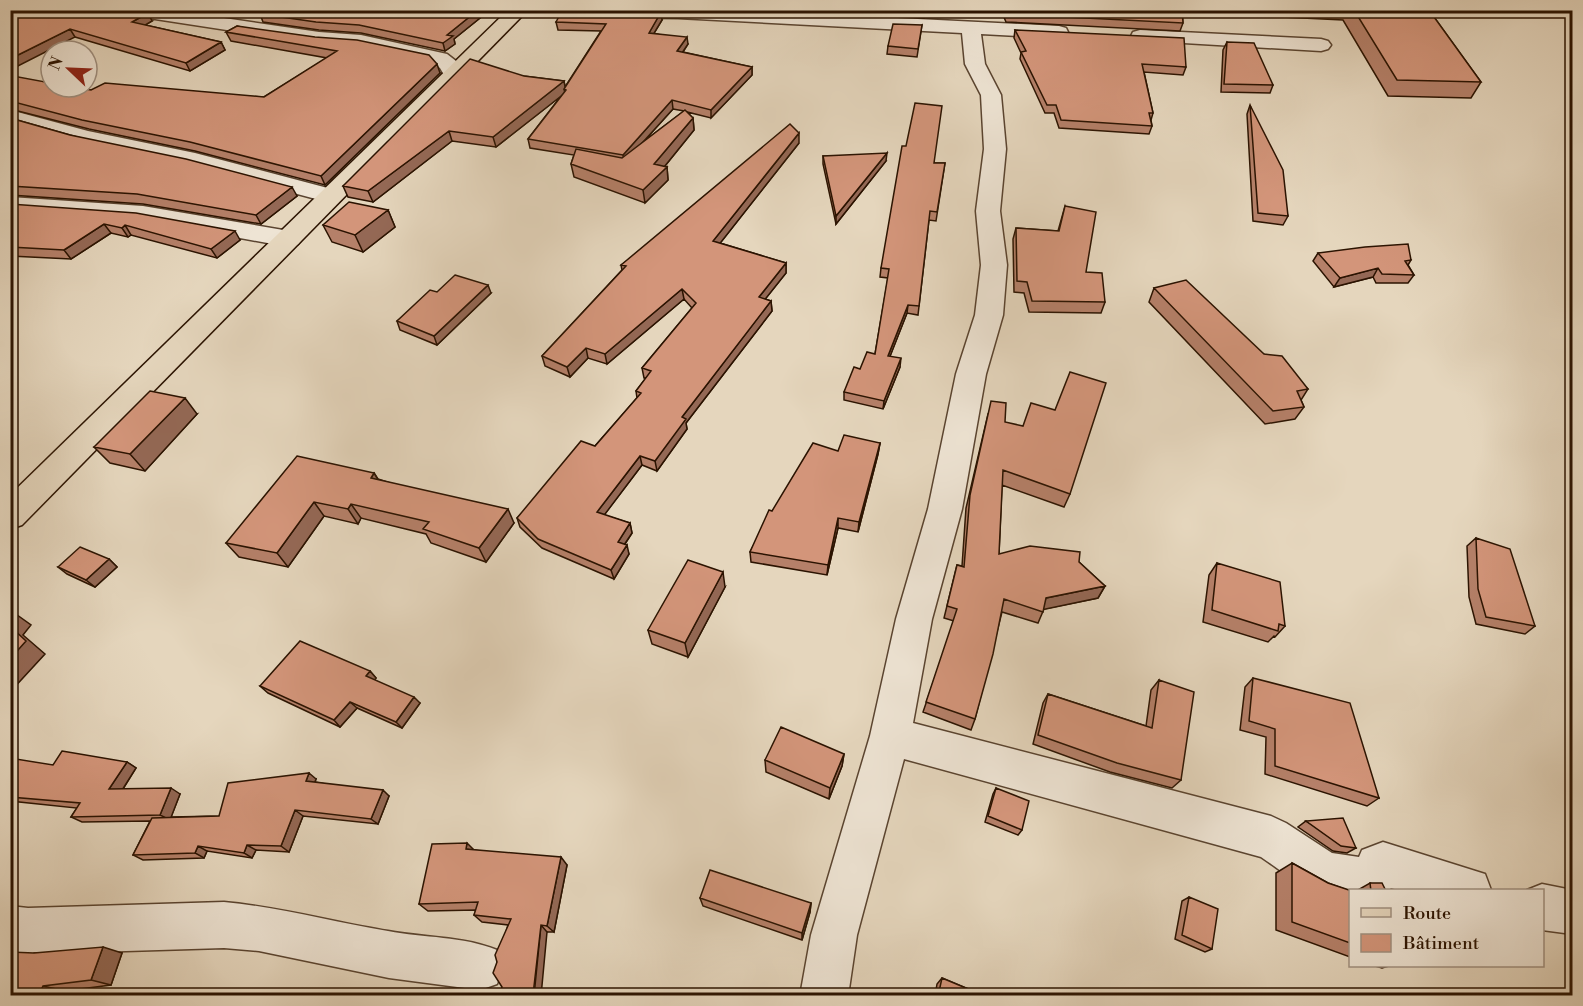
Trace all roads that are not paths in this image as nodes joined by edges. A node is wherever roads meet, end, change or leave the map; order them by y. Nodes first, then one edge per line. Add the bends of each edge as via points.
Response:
1 (129, 10) edge
2 (519, 11) edge
3 (971, 28) junction
4 (1075, 33) edge
5 (1122, 36) edge
6 (1321, 45) dead end
7 (454, 76) junction
8 (10, 116) edge
9 (331, 196) junction
10 (10, 204) edge
11 (290, 239) junction
12 (10, 516) edge
13 (890, 736) junction
14 (1463, 889) edge
15 (1544, 907) edge
16 (1572, 912) edge
17 (10, 929) edge
18 (480, 967) dead end
19 (824, 996) edge

1 - 7 street via 361,41 440,58
2 - 3 street via 678,13
2 - 7 main road
3 - 4 street
3 - 13 street via 975,64 991,95 995,149 988,211 994,265 989,315 971,374 945,509 914,619
5 - 6 street
7 - 9 main road
8 - 9 street
9 - 11 main road
10 - 11 street via 143,213
11 - 12 main road
13 - 14 street via 1271,838 1326,875 1371,881 1383,864
13 - 19 street via 834,935
15 - 16 street
17 - 18 street via 224,925

